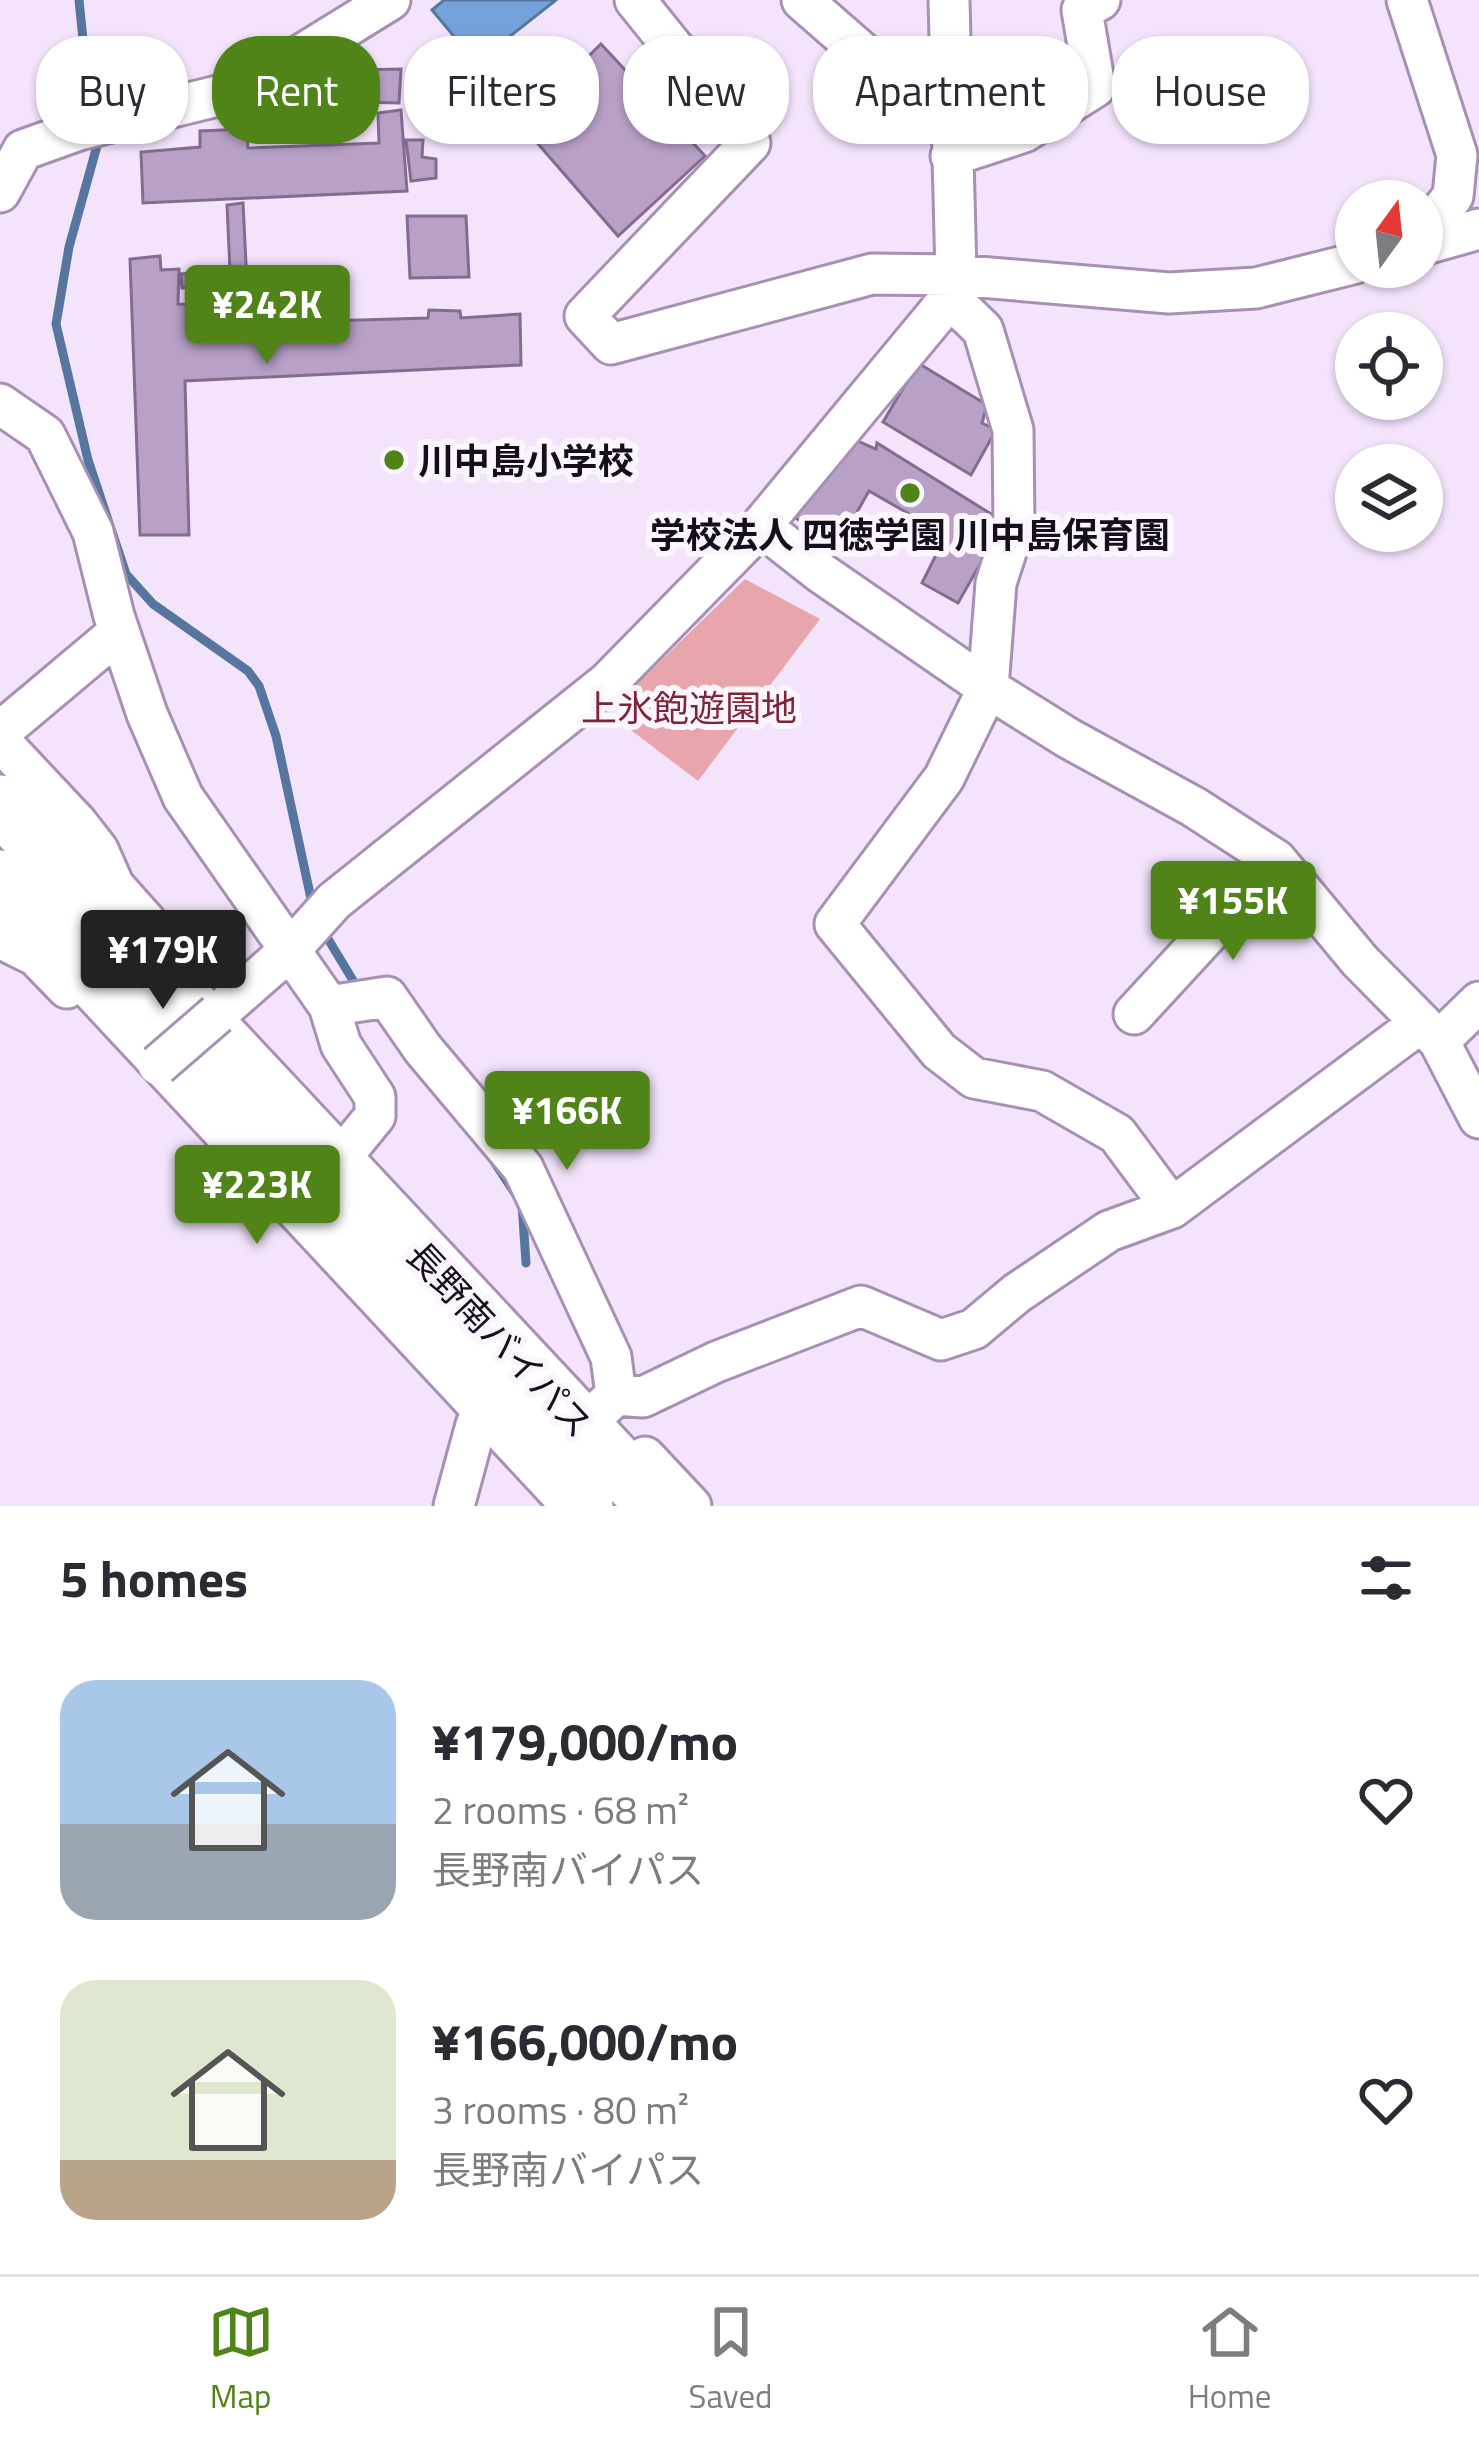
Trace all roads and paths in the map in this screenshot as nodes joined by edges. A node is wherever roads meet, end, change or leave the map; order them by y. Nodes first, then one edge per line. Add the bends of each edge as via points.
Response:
1 (390, 0) edge
2 (635, 0) edge
3 (802, 0) edge
4 (949, 0) edge
5 (1100, 0) edge
6 (1407, 0) edge
7 (840, 36) edge
8 (950, 36) edge
9 (1086, 36) edge
10 (1088, 46) edge
11 (1088, 91) edge
12 (952, 144) edge
13 (1468, 160) edge
14 (0, 192) edge
15 (1443, 211) edge
16 (1479, 229) edge
17 (1443, 237) edge
18 (1335, 267) edge
19 (953, 286) junction
20 (0, 404) edge
21 (760, 526) junction
22 (119, 632) junction
23 (988, 688) junction
24 (0, 736) edge
25 (0, 804) edge
26 (1276, 860) junction
27 (0, 879) edge
28 (0, 938) edge
29 (297, 941) junction
30 (350, 1001) junction
31 (1479, 1002) edge
32 (220, 1011) junction
33 (1134, 1014) dead end
34 (1429, 1032) junction
35 (153, 1070) junction
36 (1479, 1118) edge
37 (352, 1143) junction
38 (1172, 1208) junction
39 (608, 1402) junction
40 (476, 1425) junction
41 (454, 1506) edge
42 (551, 1506) edge
43 (584, 1506) edge
44 (656, 1506) edge
45 (691, 1506) edge

1 - 14 street via 246,89 23,150
2 - 19 street via 750,143 585,316 611,344 872,274
3 - 7 street
4 - 8 street
5 - 9 street via 1082,10
6 - 13 street
10 - 11 street via 1095,87
12 - 19 street
13 - 15 street
16 - 17 street
18 - 19 street via 1256,288 1169,293
19 - 21 street
19 - 23 street via 983,330 1012,430 1014,527 996,583
20 - 22 street via 45,435 93,532
21 - 23 street
21 - 29 street via 608,682 334,902
22 - 24 street
22 - 29 street via 183,797
23 - 26 street
23 - 38 street via 944,778 835,925 939,1051 974,1078 1042,1091 1118,1134
24 - 32 street
25 - 44 highway, 長野南バイパス
26 - 33 street
26 - 34 street
27 - 43 highway, 長野南バイパス
28 - 35 street via 36,956
29 - 30 street
29 - 32 street
30 - 37 street via 341,1045 375,1097 375,1116
30 - 39 street via 387,997 524,1168 610,1358
31 - 34 street
32 - 35 street, bridge
32 - 37 street
34 - 36 street
34 - 38 street
35 - 40 street
37 - 39 street
38 - 39 street via 1109,1231 974,1329 941,1340 861,1306 643,1397
39 - 45 street
40 - 41 street
40 - 42 street

